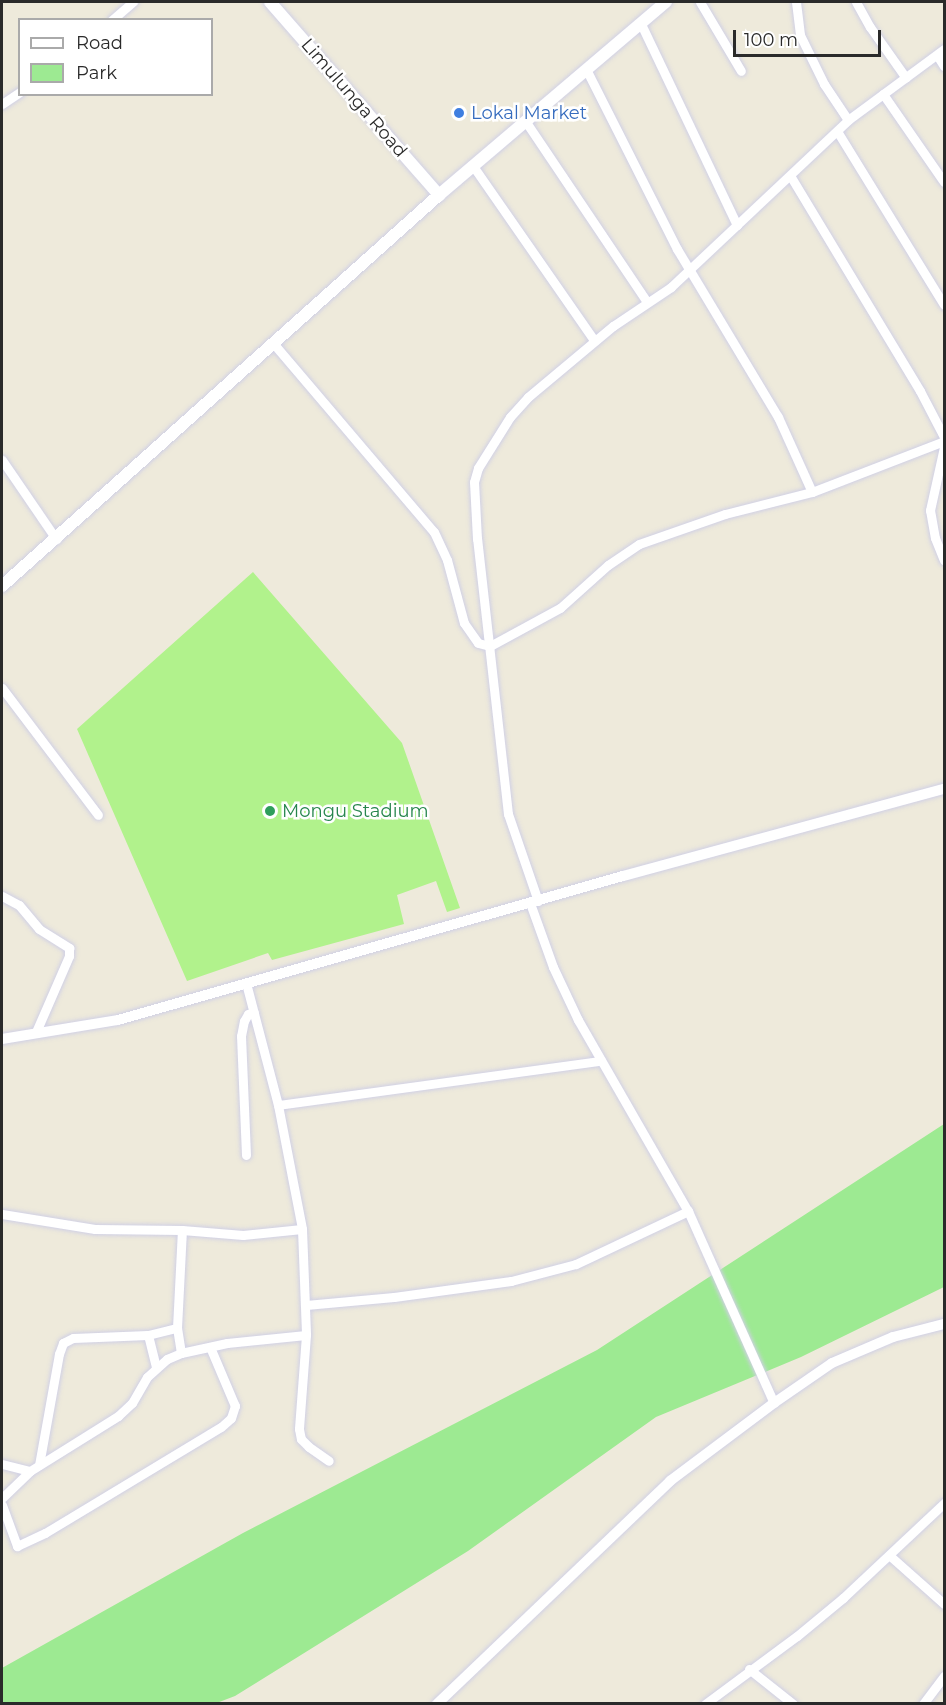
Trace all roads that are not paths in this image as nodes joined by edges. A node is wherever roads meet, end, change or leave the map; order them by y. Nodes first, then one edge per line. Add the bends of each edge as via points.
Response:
1 (133, 2) edge
2 (270, 2) edge
3 (666, 2) edge
4 (700, 2) edge
5 (796, 2) edge
6 (856, 2) edge
7 (114, 18) edge
8 (641, 24) junction
9 (941, 52) edge
10 (945, 66) edge
11 (586, 69) junction
12 (741, 71) dead end
13 (906, 78) junction
14 (18, 93) edge
15 (883, 94) junction
16 (2, 104) edge
17 (848, 120) junction
18 (526, 122) junction
19 (837, 131) junction
20 (473, 166) junction
21 (791, 177) junction
22 (945, 182) edge
23 (439, 195) junction
24 (737, 225) junction
25 (690, 270) junction
26 (647, 302) junction
27 (945, 305) edge
28 (594, 340) junction
29 (273, 343) junction
30 (945, 439) edge
31 (945, 447) edge
32 (2, 460) edge
33 (812, 492) junction
34 (56, 539) junction
35 (945, 560) edge
36 (2, 586) edge
37 (490, 646) junction
38 (2, 688) edge
39 (945, 789) edge
40 (98, 815) dead end
41 (2, 896) edge
42 (534, 902) junction
43 (246, 983) junction
44 (254, 1012) junction
45 (36, 1032) junction
46 (2, 1039) edge
47 (601, 1061) junction
48 (278, 1105) junction
49 (246, 1155) dead end
50 (688, 1211) junction
51 (2, 1214) edge
52 (302, 1229) junction
53 (182, 1230) junction
54 (306, 1305) junction
55 (945, 1324) edge
56 (177, 1328) junction
57 (148, 1335) junction
58 (306, 1335) junction
59 (210, 1347) junction
60 (181, 1353) junction
61 (156, 1367) junction
62 (774, 1403) junction
63 (329, 1461) dead end
64 (2, 1464) edge
65 (39, 1465) junction
66 (30, 1471) junction
67 (2, 1498) edge
68 (945, 1503) edge
69 (2, 1505) edge
70 (889, 1555) junction
71 (945, 1604) edge
72 (749, 1669) junction
73 (945, 1676) edge
74 (437, 1704) edge
75 (705, 1704) edge
76 (793, 1704) edge
77 (923, 1704) edge

1 - 7 street
2 - 23 main road, Limulunga Road
3 - 8 main road
4 - 12 street
5 - 17 street via 800,34 824,84
6 - 13 street
8 - 11 main road
8 - 24 street
9 - 10 street
9 - 13 street
11 - 18 main road
11 - 25 street
13 - 15 street
14 - 16 street
15 - 17 street
15 - 22 street
17 - 19 street
18 - 20 main road
18 - 26 street
19 - 21 street
19 - 27 street
20 - 23 main road
20 - 28 street
21 - 24 street
21 - 30 street
23 - 29 main road
24 - 25 street
25 - 26 street
25 - 33 street via 778,417
26 - 28 street
28 - 37 street via 528,396 478,468 474,482 477,539
29 - 34 main road
29 - 37 street via 434,532 447,560 464,623 478,643
30 - 33 street
31 - 35 street via 930,510 935,538
32 - 34 street
33 - 37 street via 725,514 639,544 608,565 560,608
34 - 36 main road
37 - 42 street via 508,814
38 - 40 street
39 - 42 street
41 - 45 street via 19,905 39,929 69,948
42 - 43 street
42 - 47 street via 553,967
43 - 44 street
43 - 45 street via 118,1020
44 - 48 street
44 - 49 street via 244,1021 241,1036
45 - 46 street
47 - 48 street
47 - 50 street
48 - 52 street
50 - 54 street via 576,1264 511,1281
50 - 62 street
51 - 53 street via 95,1229
52 - 53 street via 243,1235
52 - 54 street
53 - 56 street
54 - 58 street
55 - 62 street via 893,1337 832,1363
56 - 57 street
56 - 60 street
57 - 61 street
57 - 65 street via 83,1337 63,1343
58 - 59 street
58 - 63 street via 299,1429 301,1439
59 - 60 street
59 - 69 street via 235,1406 231,1418 221,1427 17,1546
60 - 61 street
61 - 65 street via 132,1403 118,1416
62 - 74 street via 670,1481
64 - 66 street
65 - 66 street
66 - 67 street
68 - 70 street
70 - 71 street
70 - 72 street via 797,1636
72 - 75 street
72 - 76 street
73 - 77 street

